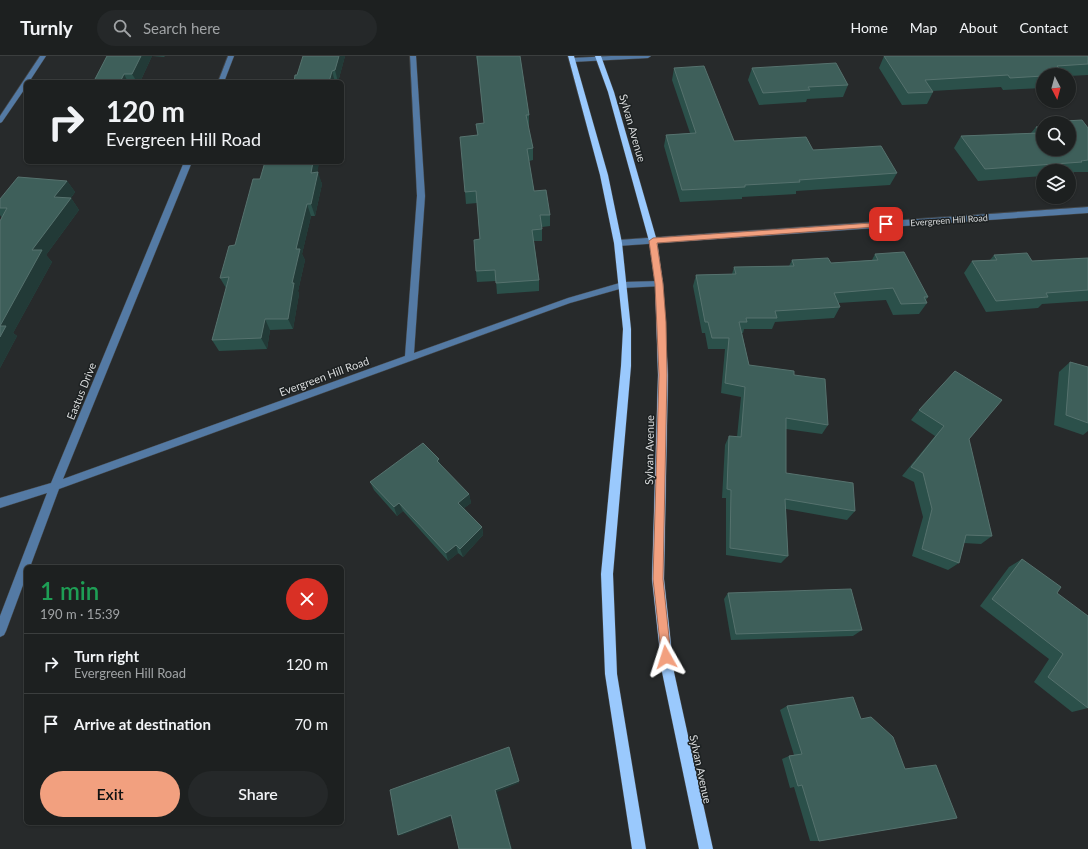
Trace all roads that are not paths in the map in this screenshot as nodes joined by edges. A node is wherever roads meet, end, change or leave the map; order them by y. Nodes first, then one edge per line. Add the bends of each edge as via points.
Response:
1 (43, 56) edge
2 (231, 56) edge
3 (413, 56) edge
4 (648, 56) edge
5 (599, 57) edge
6 (572, 58) edge
7 (27, 80) edge
8 (221, 80) edge
9 (24, 85) edge
10 (0, 121) edge
11 (187, 164) edge
12 (1088, 210) edge
13 (653, 241) junction
14 (618, 243) junction
15 (659, 284) junction
16 (623, 285) junction
17 (409, 358) junction
18 (54, 486) junction
19 (0, 503) edge
20 (25, 565) edge
21 (24, 567) edge
22 (0, 631) edge
23 (639, 849) edge
24 (706, 849) edge

1 - 7 street
2 - 8 street
3 - 17 street via 421,196
4 - 5 street
5 - 6 street
5 - 13 main road, Sylvan Avenue
6 - 14 main road via 604,175
9 - 10 street
11 - 18 street, Eastus Drive
12 - 13 street, Evergreen Hill Road
13 - 14 street, Evergreen Hill Road
13 - 15 main road, Sylvan Avenue
14 - 16 main road
15 - 16 street, Evergreen Hill Road
15 - 24 main road, Sylvan Avenue via 663,375 658,579 668,672
16 - 17 street, Evergreen Hill Road via 568,300
16 - 23 main road via 627,329 626,366 607,574 611,674
17 - 18 street, Evergreen Hill Road
18 - 19 street, Evergreen Hill Road
18 - 20 street, Eastus Drive
21 - 22 street, Eastus Drive

